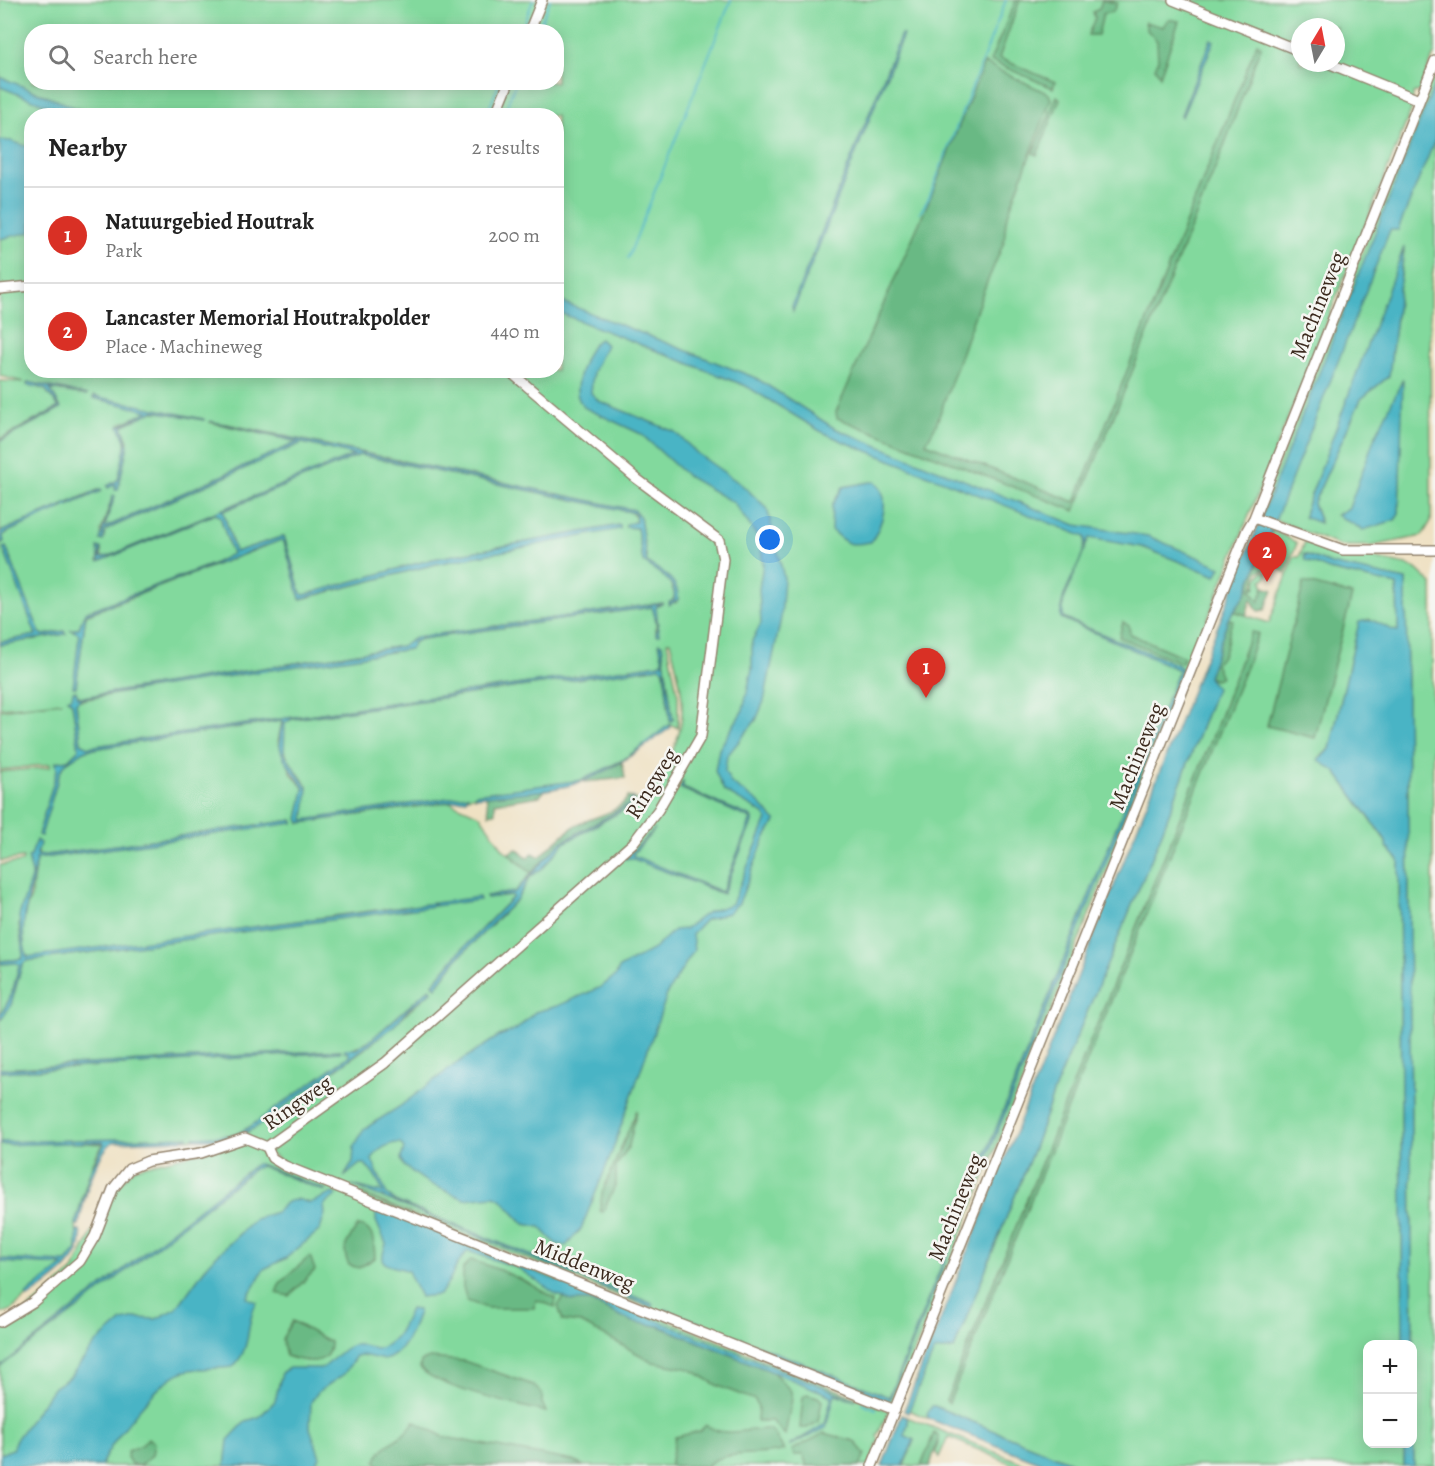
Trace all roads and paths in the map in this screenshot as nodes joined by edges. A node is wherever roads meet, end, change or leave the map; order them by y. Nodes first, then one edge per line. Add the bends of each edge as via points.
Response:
1 (542, 0) edge
2 (1173, 0) edge
3 (532, 24) edge
4 (1291, 47) edge
5 (1435, 61) edge
6 (1345, 70) edge
7 (505, 90) edge
8 (1419, 100) junction
9 (498, 108) edge
10 (24, 287) edge
11 (0, 289) edge
12 (517, 378) edge
13 (1257, 519) junction
14 (1435, 549) edge
15 (267, 1147) junction
16 (0, 1322) edge
17 (895, 1410) junction
18 (872, 1466) edge

1 - 3 street
2 - 4 street
5 - 8 street, Machineweg
6 - 8 street
7 - 9 street
8 - 13 street, Machineweg via 1258,503
10 - 11 street
12 - 15 street, Ringweg via 637,479 719,540 723,559 703,730 659,809 633,843 385,1063
13 - 14 street via 1343,550
13 - 17 street, Machineweg via 1247,530
15 - 16 street via 241,1139 201,1153 142,1162 129,1169 113,1189 95,1236 80,1261 33,1302
15 - 17 street, Middenweg via 280,1164
17 - 18 street, Machineweg

